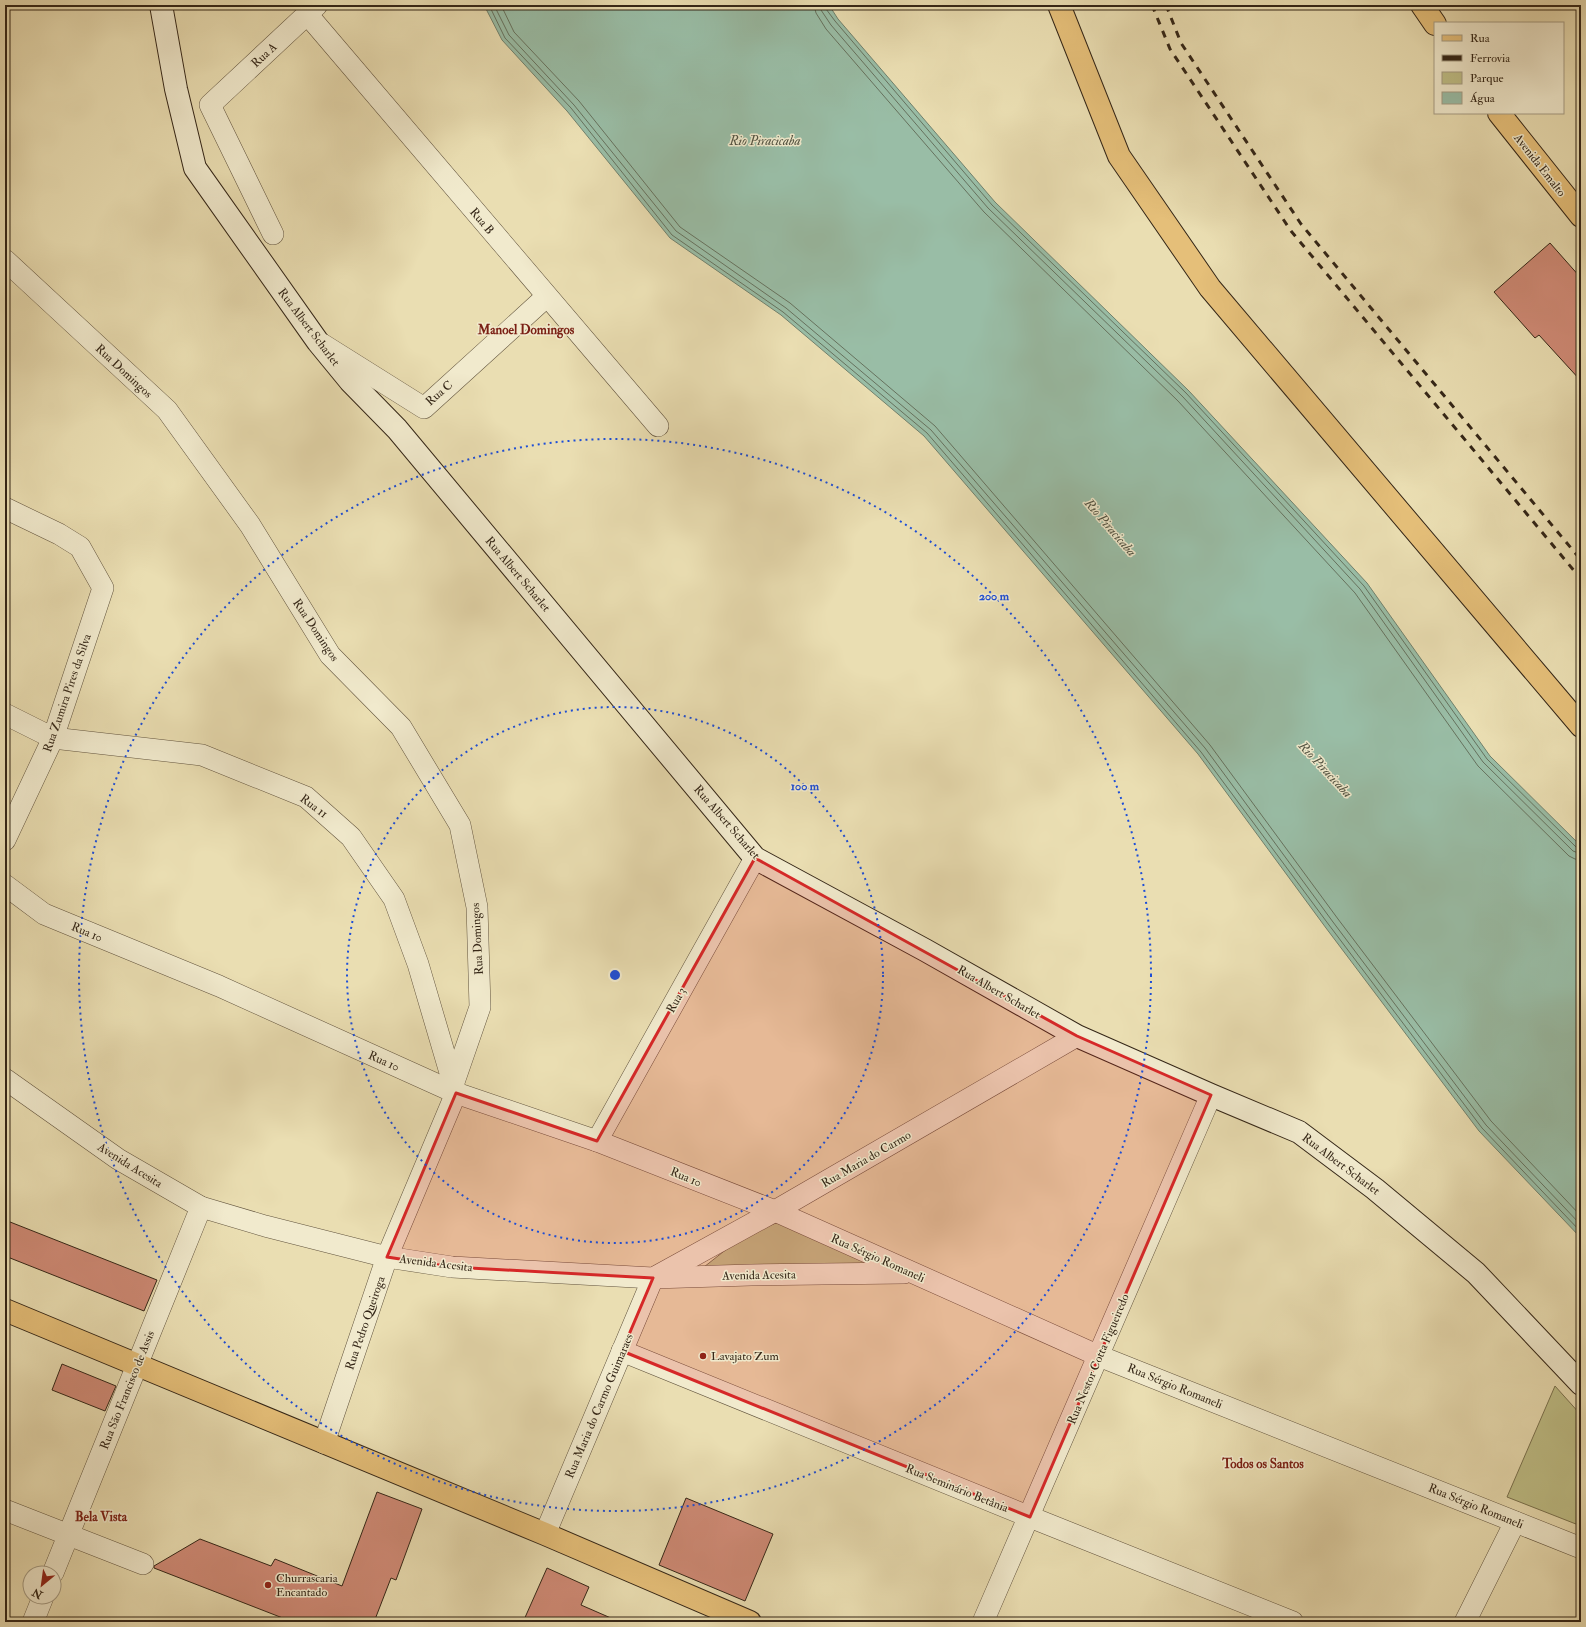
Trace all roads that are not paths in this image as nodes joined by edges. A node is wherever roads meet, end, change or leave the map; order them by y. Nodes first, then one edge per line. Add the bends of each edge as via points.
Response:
1 (162, 5) edge
2 (1059, 5) edge
3 (1422, 5) edge
4 (312, 9) edge
5 (1434, 23) edge
6 (1500, 114) edge
7 (1581, 216) edge
8 (272, 234) dead end
9 (5, 260) edge
10 (546, 297) junction
11 (318, 342) junction
12 (658, 426) dead end
13 (5, 508) edge
14 (5, 714) edge
15 (1581, 726) edge
16 (53, 738) junction
17 (5, 840) edge
18 (755, 858) junction
19 (5, 885) edge
20 (1077, 1036) junction
21 (5, 1079) edge
22 (454, 1089) junction
23 (1211, 1095) junction
24 (597, 1141) junction
25 (201, 1207) junction
26 (775, 1211) junction
27 (387, 1257) junction
28 (911, 1273) junction
29 (653, 1278) junction
30 (5, 1310) edge
31 (622, 1351) junction
32 (1099, 1356) junction
33 (138, 1365) junction
34 (1581, 1384) edge
35 (324, 1443) junction
36 (5, 1510) edge
37 (1030, 1517) junction
38 (1515, 1522) junction
39 (69, 1534) junction
40 (545, 1534) junction
41 (1581, 1548) edge
42 (142, 1564) dead end
43 (56, 1565) edge
44 (40, 1605) edge
45 (33, 1622) edge
46 (750, 1622) edge
47 (983, 1622) edge
48 (1293, 1622) edge
49 (1465, 1622) edge

1 - 11 main road, Rua Albert Scharlet via 176,89 195,168
2 - 15 main road via 1119,156 1210,288
3 - 5 main road
4 - 8 street, Rua A via 210,105
4 - 10 street, Rua B
6 - 7 main road, Avenida Emalto
9 - 22 street, Rua Domingos via 167,410 250,525 330,655 401,727 460,825 477,907 480,1007
10 - 11 street, Rua C via 424,408
10 - 12 street, Rua B
11 - 18 main road, Rua Albert Scharlet via 350,381 397,429
13 - 16 street, Rua Zumira Pires da Silva via 80,547 103,588
14 - 16 street, Rua 11
16 - 17 street, Rua Zumira Pires da Silva
16 - 22 street, Rua 11 via 202,755 306,797 351,837 394,899 418,964
18 - 20 main road, Rua Albert Scharlet
18 - 24 street, Rua 3
19 - 22 street, Rua 10 via 44,914 219,986
20 - 23 main road, Rua Albert Scharlet
20 - 26 street, Rua Maria do Carmo
21 - 25 street, Avenida Acesita via 118,1159
22 - 24 street, Rua 10
22 - 27 street, Rua Pedro Queiroga
23 - 32 street, Rua Nestor Cotta Figueiredo
23 - 34 main road, Rua Albert Scharlet via 1299,1132 1375,1189 1476,1273
24 - 26 street, Rua 10
25 - 27 street, Avenida Acesita
25 - 33 street, Rua São Francisco de Assis
26 - 28 street, Rua Sérgio Romaneli
26 - 29 street, Rua Maria do Carmo
27 - 29 street, Avenida Acesita via 452,1267
27 - 35 street, Rua Pedro Queiroga
28 - 29 street, Avenida Acesita
28 - 32 street, Rua Sérgio Romaneli
29 - 31 street, Rua Maria do Carmo Guimaraes
30 - 33 main road
31 - 37 street, Rua Seminário Betânia
31 - 40 street, Rua Maria do Carmo Guimaraes
32 - 37 street, Rua Nestor Cotta Figueiredo
32 - 38 street, Rua Sérgio Romaneli
33 - 35 main road
33 - 39 street, Rua São Francisco de Assis
35 - 40 main road
36 - 39 street
37 - 47 street, Rua Nestor Cotta Figueiredo
37 - 48 street, Rua Seminário Betânia
38 - 41 street, Rua Sérgio Romaneli
38 - 49 street
39 - 42 street
39 - 43 street, Rua São Francisco de Assis
40 - 46 main road
44 - 45 street

